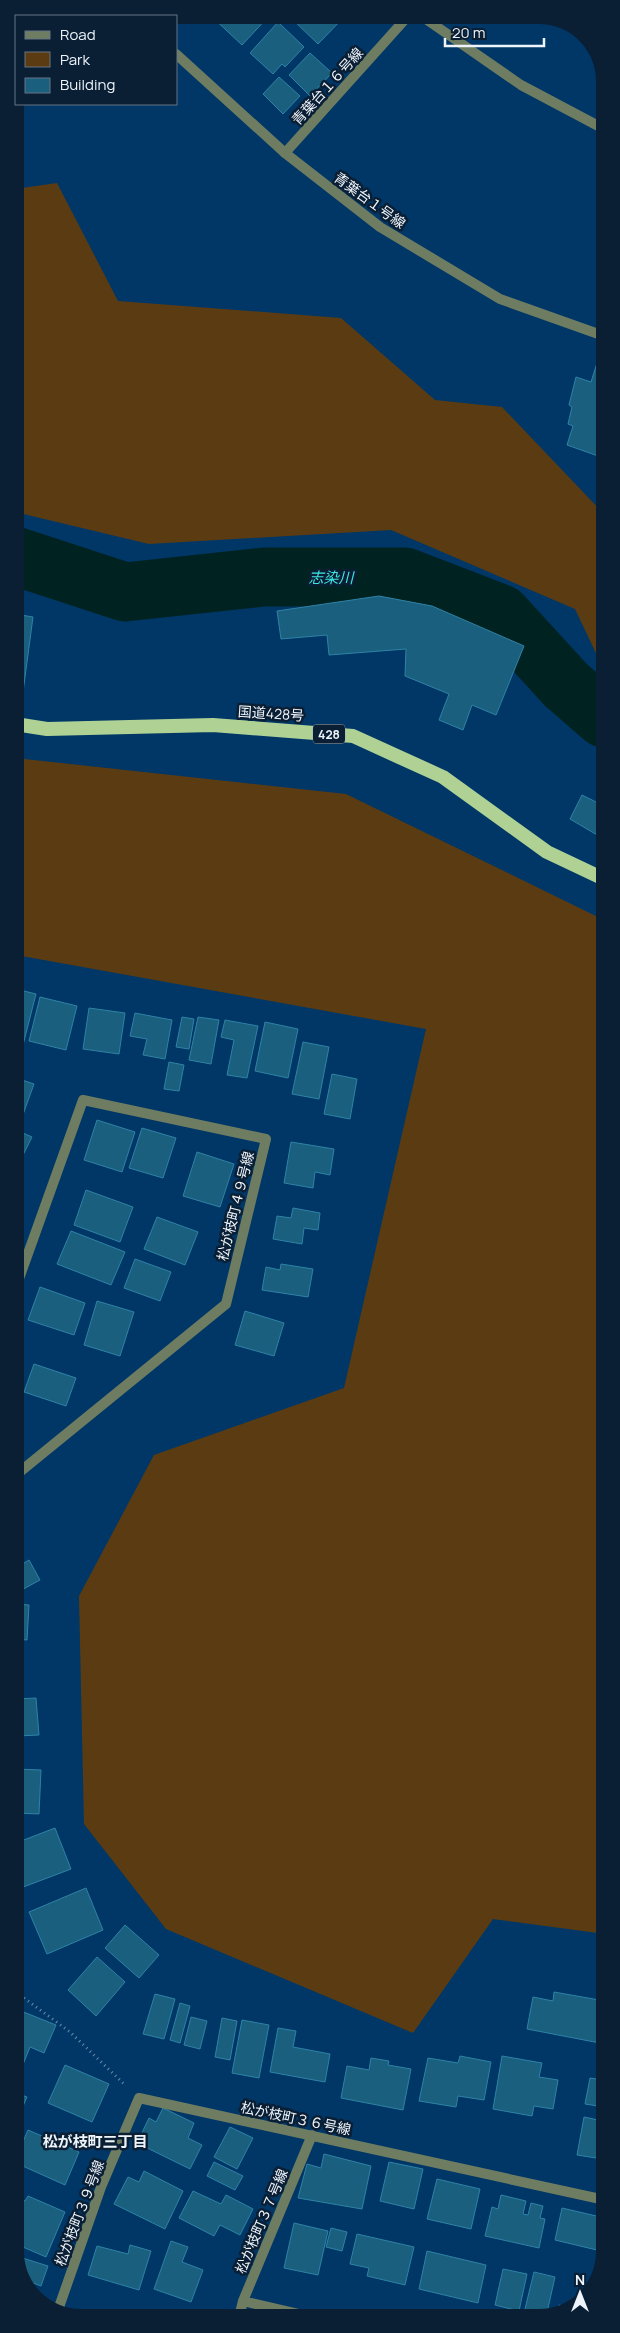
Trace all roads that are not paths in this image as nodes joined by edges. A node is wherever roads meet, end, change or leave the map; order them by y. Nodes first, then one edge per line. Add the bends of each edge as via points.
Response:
1 (401, 24) edge
2 (433, 24) edge
3 (178, 56) edge
4 (596, 125) edge
5 (285, 152) junction
6 (596, 333) edge
7 (24, 725) edge
8 (596, 875) edge
9 (24, 1265) edge
10 (24, 1468) edge
11 (139, 2098) joint
12 (312, 2135) junction
13 (596, 2198) edge
14 (243, 2301) junction
15 (60, 2305) edge
16 (241, 2309) edge
17 (278, 2309) edge

1 - 5 street, 青葉台１６号線
2 - 4 street via 521,85
3 - 5 street, 青葉台１号線
5 - 6 street, 青葉台１号線 via 380,227 500,299
7 - 8 highway, 国道428号 / 428 via 47,729 213,725 353,736 443,777 547,852
9 - 10 street, 松が枝町４９号線 via 84,1100 266,1139 226,1304
11 - 12 street, 松が枝町３６号線
11 - 15 street, 松が枝町３９号線 via 102,2187
12 - 13 street, 松が枝町３６号線
12 - 14 street, 松が枝町３７号線
14 - 16 street, 松が枝町３７号線
14 - 17 street

